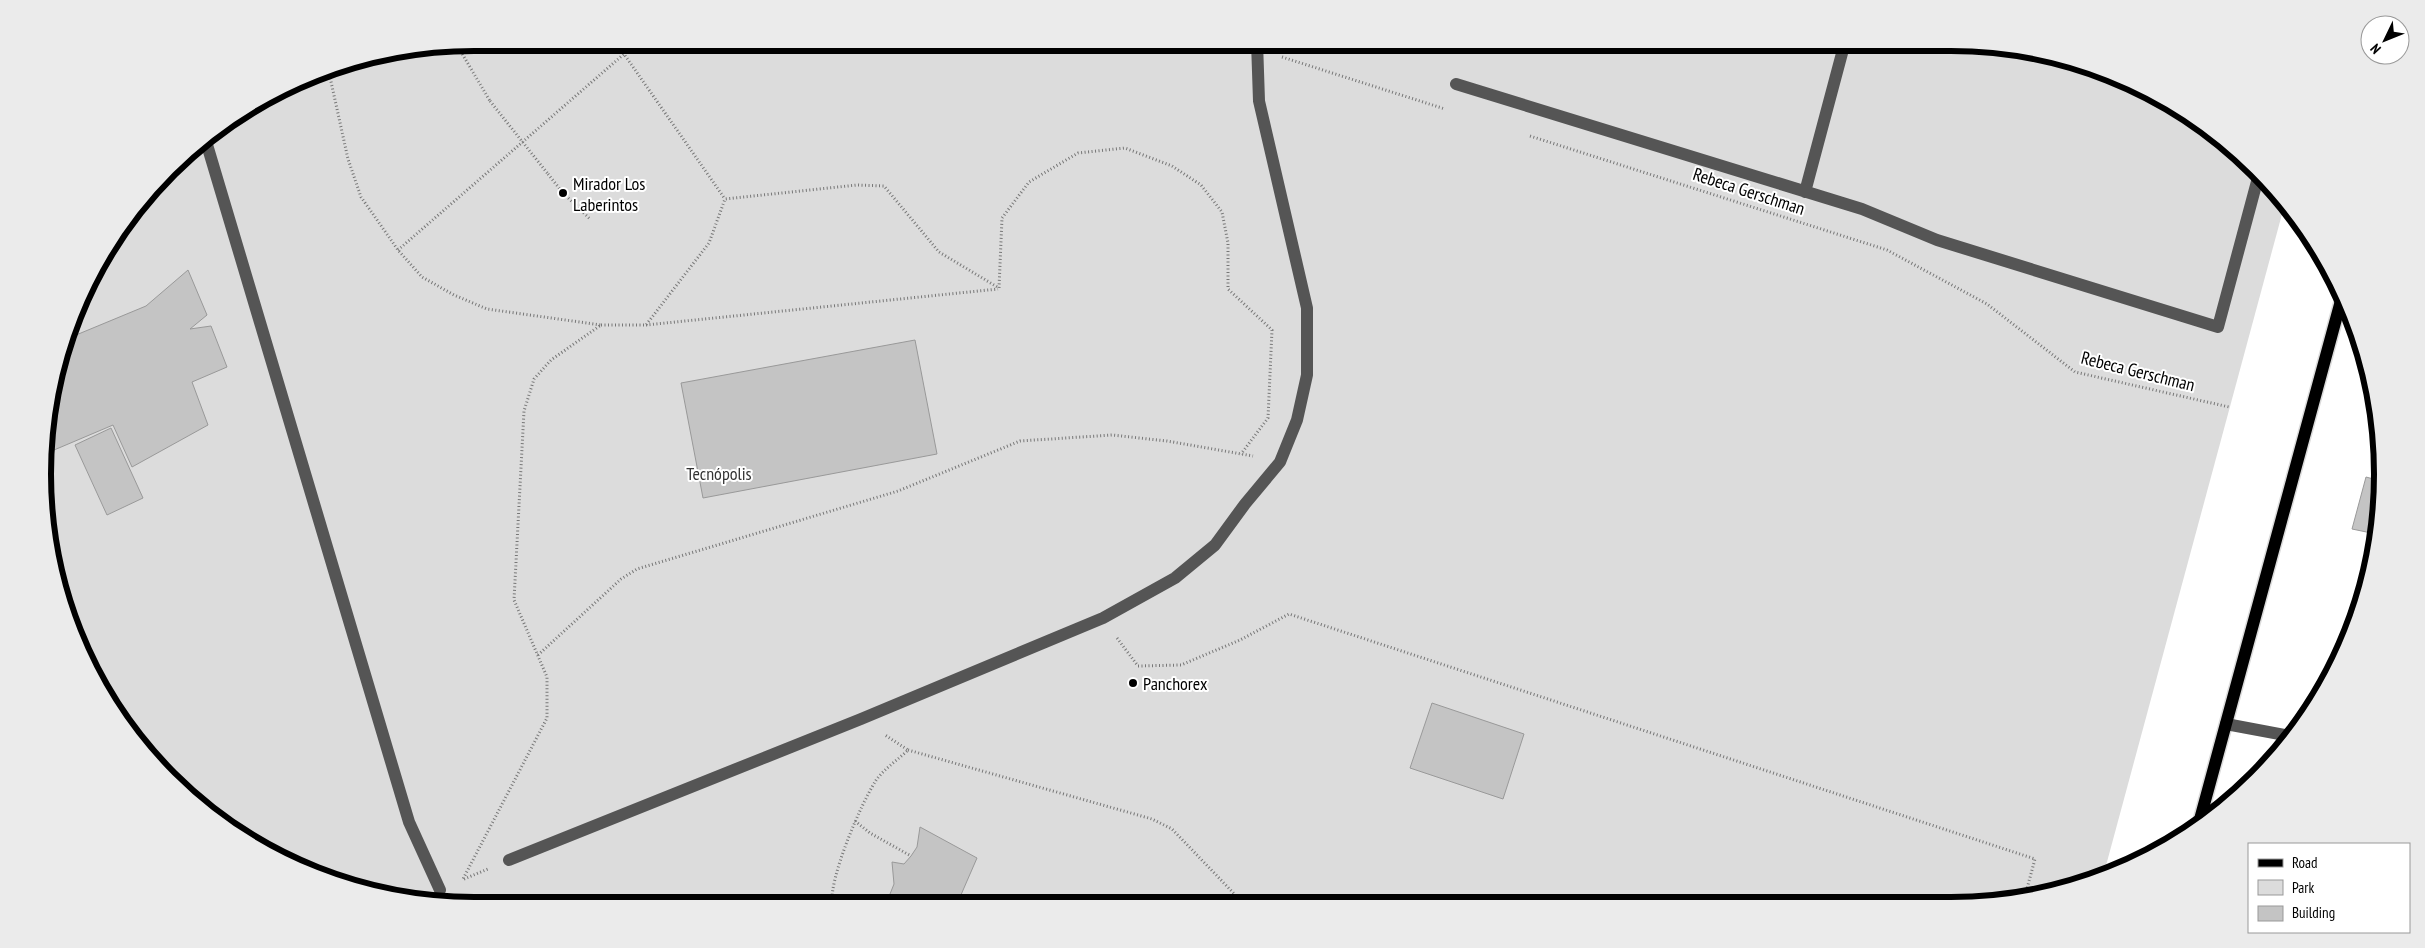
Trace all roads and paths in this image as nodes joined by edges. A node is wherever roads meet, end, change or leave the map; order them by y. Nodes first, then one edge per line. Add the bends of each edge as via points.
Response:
1 (461, 51) edge
2 (621, 51) edge
3 (1257, 51) edge
4 (1275, 51) edge
5 (1843, 51) edge
6 (624, 54) junction
7 (330, 77) edge
8 (1456, 84) dead end
9 (1454, 111) dead end
10 (1530, 136) dead end
11 (207, 146) edge
12 (2257, 182) edge
13 (1805, 192) junction
14 (725, 198) junction
15 (590, 219) dead end
16 (398, 250) junction
17 (999, 288) junction
18 (2339, 306) edge
19 (601, 325) junction
20 (646, 325) junction
21 (2229, 407) dead end
22 (1241, 454) junction
23 (1280, 462) junction
24 (1103, 618) junction
25 (538, 655) junction
26 (862, 719) junction
27 (2226, 724) junction
28 (2283, 735) edge
29 (908, 750) junction
30 (2201, 814) edge
31 (855, 821) junction
32 (911, 856) dead end
33 (509, 860) dead end
34 (462, 880) dead end
35 (440, 890) dead end
36 (2027, 890) edge
37 (834, 897) edge
38 (1237, 897) edge

1 - 15 path, bridge via 490,101 563,193
2 - 6 path
3 - 23 street via 1259,101 1307,308 1307,375 1297,420
4 - 9 path
5 - 13 street
6 - 14 path
6 - 16 path
7 - 16 path via 360,198
8 - 13 street
10 - 21 path, Rebeca Gerschman via 1888,250 1987,304 2076,372
11 - 35 street via 409,822
12 - 13 street via 2218,327 1938,240 1862,209
14 - 17 path via 857,185 884,186 938,252
14 - 20 path via 709,243
16 - 19 path via 422,277 454,296 487,309
17 - 20 path
17 - 22 path via 1002,218 1029,182 1078,153 1125,148 1172,166 1201,185 1222,212 1228,243 1228,289 1272,330 1268,418
18 - 27 main road
19 - 20 path
19 - 25 path via 551,360 534,379 524,412 514,600
22 - 23 path
22 - 25 path via 1112,435 1020,441 898,491 637,569 621,579
23 - 24 street via 1215,545 1175,578
24 - 26 street
24 - 36 path via 1138,666 1181,665 1240,640 1289,614 2035,860
25 - 34 path via 547,677 547,718
26 - 29 path
26 - 33 street
27 - 28 street
27 - 30 main road
29 - 31 path via 876,780
29 - 38 path via 1152,819 1172,830
31 - 32 path via 870,834
31 - 37 path via 842,853

